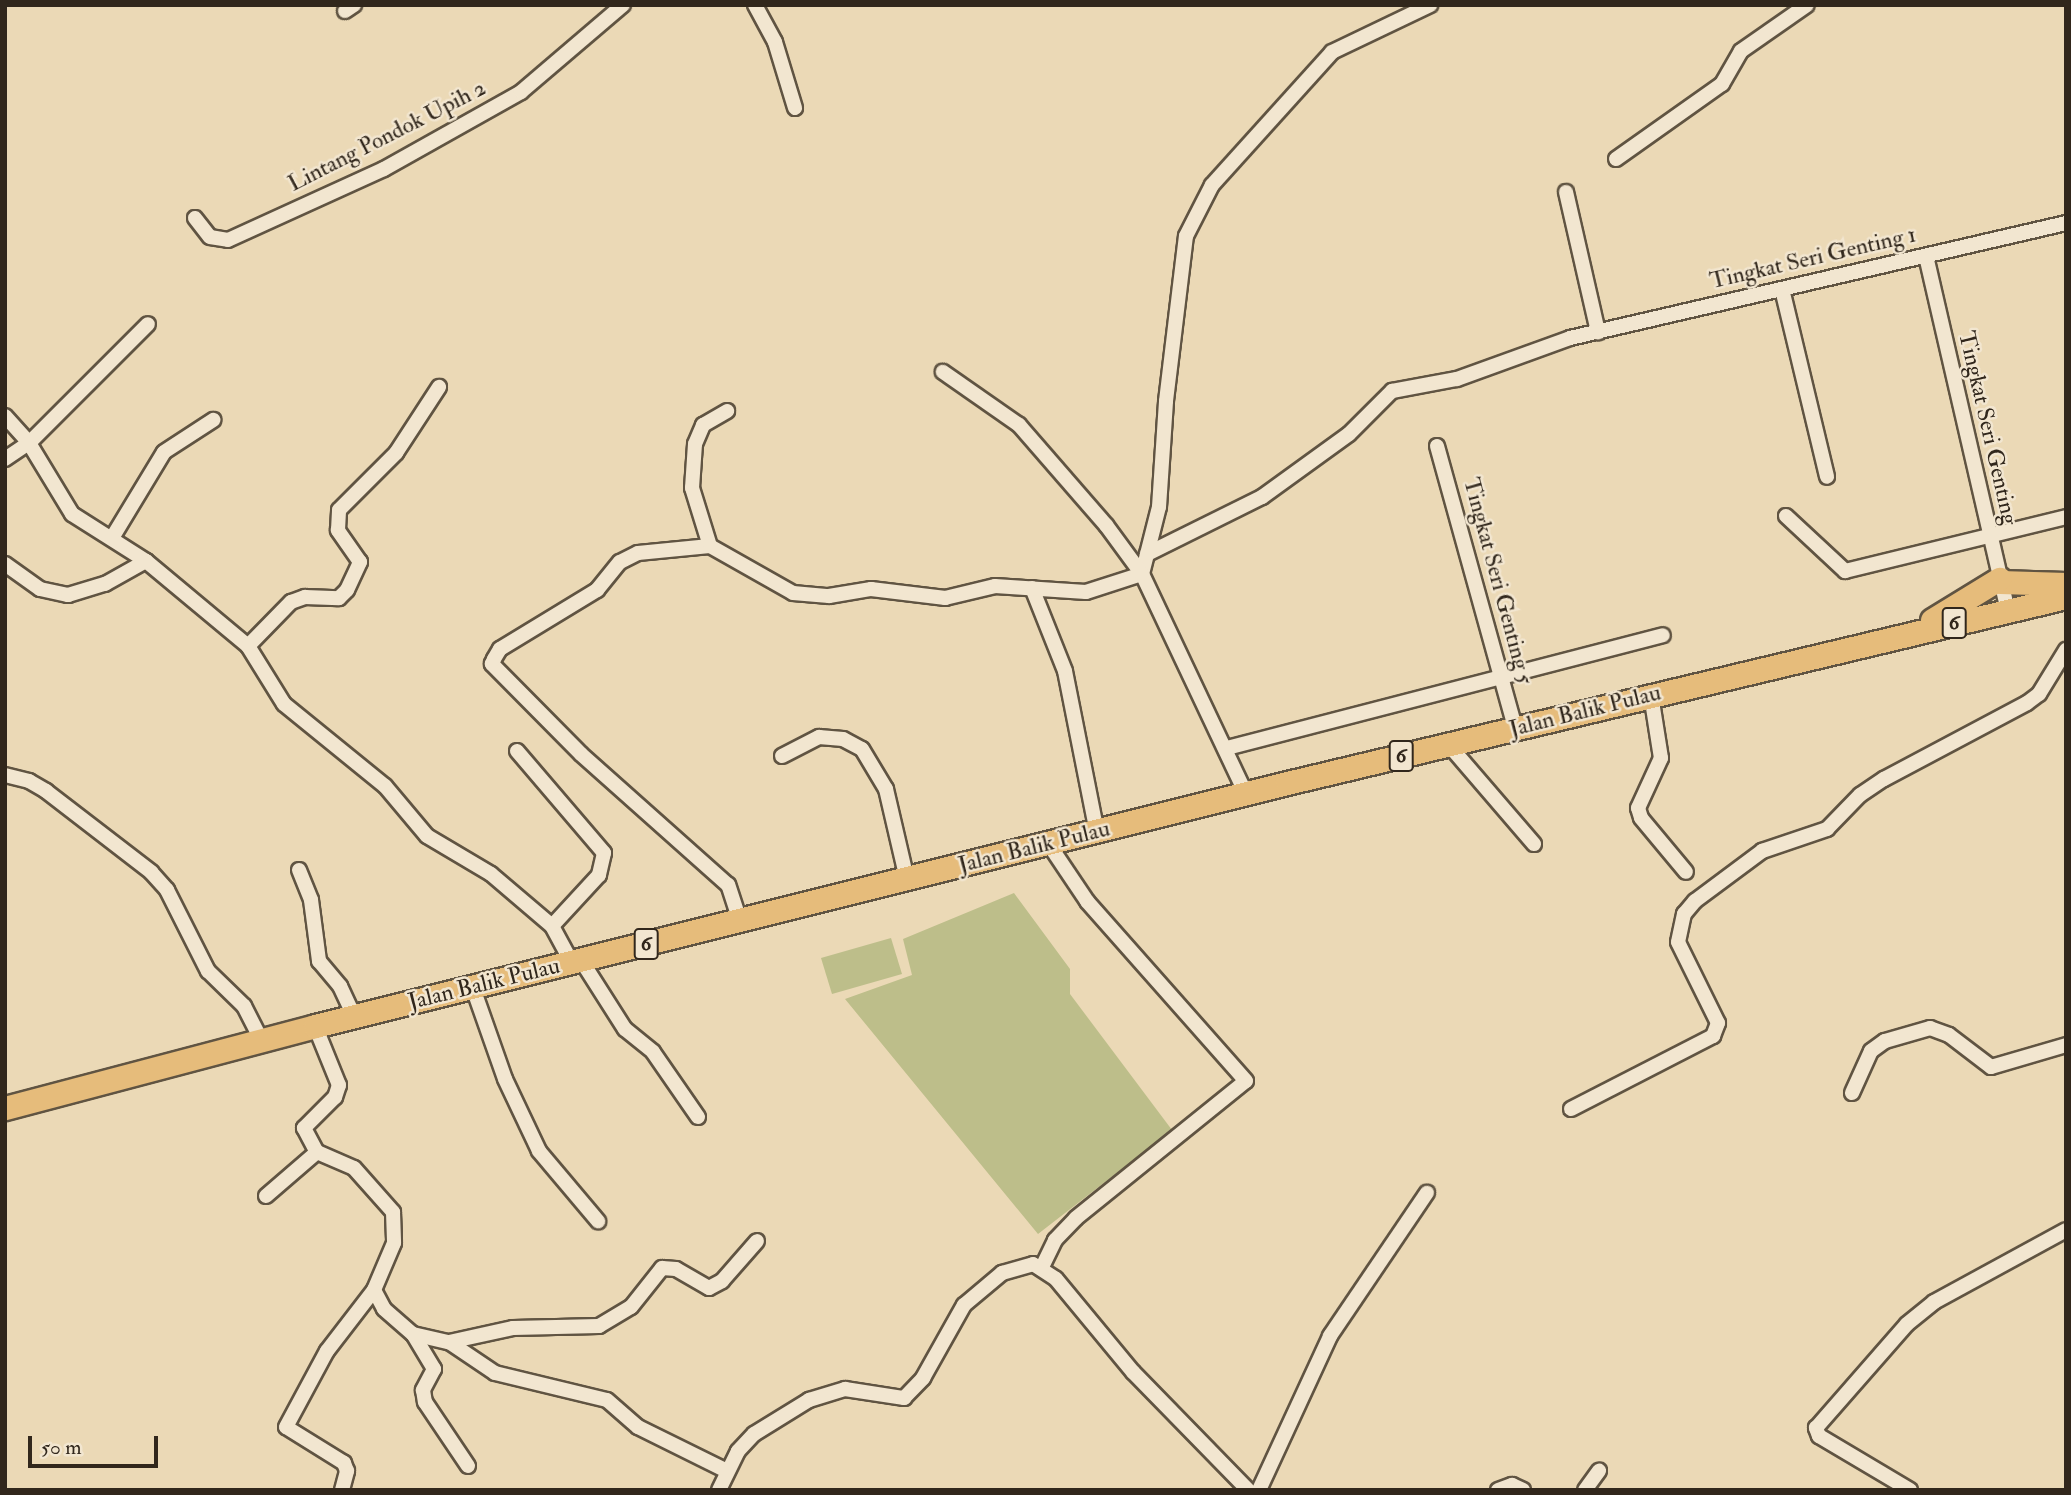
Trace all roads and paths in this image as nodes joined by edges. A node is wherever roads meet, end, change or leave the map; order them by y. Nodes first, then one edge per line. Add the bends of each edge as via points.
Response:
1 (623, 5) edge
2 (755, 5) edge
3 (1430, 5) edge
4 (1807, 5) edge
5 (795, 108) dead end
6 (1616, 159) dead end
7 (1566, 192) dead end
8 (195, 218) dead end
9 (2066, 223) edge
10 (1926, 256) junction
11 (1782, 289) junction
12 (148, 324) dead end
13 (1598, 332) junction
14 (943, 372) dead end
15 (439, 387) dead end
16 (727, 411) dead end
17 (5, 416) edge
18 (213, 420) dead end
19 (29, 443) junction
20 (1437, 446) dead end
21 (5, 459) edge
22 (1827, 477) dead end
23 (1786, 516) dead end
24 (2066, 517) edge
25 (1990, 535) junction
26 (112, 538) junction
27 (710, 546) junction
28 (1147, 554) junction
29 (146, 561) junction
30 (5, 564) edge
31 (1142, 574) junction
32 (2000, 580) junction
33 (2066, 584) edge
34 (1032, 588) junction
35 (2066, 597) edge
36 (2008, 611) junction
37 (1663, 635) dead end
38 (1901, 635) junction
39 (248, 646) junction
40 (2066, 650) edge
41 (1501, 677) junction
42 (1651, 695) junction
43 (1515, 728) junction
44 (1448, 744) junction
45 (1227, 748) junction
46 (517, 751) dead end
47 (782, 756) dead end
48 (5, 775) edge
49 (1246, 794) junction
50 (1097, 832) junction
51 (1048, 844) junction
52 (1534, 844) dead end
53 (299, 870) dead end
54 (1686, 872) dead end
55 (907, 879) junction
56 (740, 921) junction
57 (552, 926) junction
58 (577, 961) junction
59 (473, 988) junction
60 (354, 1016) junction
61 (315, 1026) junction
62 (261, 1040) junction
63 (2066, 1045) edge
64 (1852, 1093) dead end
65 (5, 1108) edge
66 (1571, 1109) dead end
67 (698, 1118) dead end
68 (317, 1152) junction
69 (1427, 1193) dead end
70 (266, 1196) dead end
71 (598, 1221) dead end
72 (2066, 1230) edge
73 (757, 1241) dead end
74 (1042, 1267) junction
75 (374, 1290) junction
76 (413, 1334) junction
77 (449, 1342) junction
78 (468, 1466) dead end
79 (727, 1471) junction
80 (1599, 1471) dead end
81 (342, 1490) edge
82 (719, 1490) edge
83 (1248, 1490) edge
84 (1259, 1490) edge
85 (1498, 1490) edge
86 (1523, 1490) edge
87 (1585, 1490) edge
88 (1910, 1490) edge

1 - 8 street, Lintang Pondok Upih 2 via 521,92 384,169 228,240 210,237
2 - 5 street via 775,42
3 - 28 street via 1332,52 1225,169 1196,208 1180,266 1160,498
4 - 6 street via 1741,51 1723,83
7 - 13 street
9 - 10 street, Tingkat Seri Genting 1
10 - 11 street, Tingkat Seri Genting 1
10 - 25 street, Tingkat Seri Genting
11 - 13 street, Tingkat Seri Genting 1
11 - 22 street
12 - 19 street
13 - 28 street, Tingkat Seri Genting 1 via 1457,379 1392,391 1349,434 1262,497
14 - 31 street via 1019,425
15 - 39 street via 396,453 340,510 338,530 360,562 347,590 340,598 305,597 291,602
16 - 27 street via 704,425 695,444 692,488
17 - 19 street
18 - 26 street via 164,452
19 - 21 street
19 - 26 street via 72,513
20 - 41 street, Tingkat Seri Genting 5
23 - 25 street via 1844,571
24 - 25 street
25 - 32 street, Tingkat Seri Genting
26 - 29 street
27 - 34 street via 793,593 829,596 871,589 927,599 995,586
27 - 56 street via 630,556 583,600 500,649 492,664 581,754 728,885
28 - 31 street
29 - 30 street via 105,584 68,596 40,589
29 - 39 street
31 - 34 street via 1086,592
31 - 45 street
32 - 33 main road
32 - 36 street, Tingkat Seri Genting
32 - 38 main road
34 - 50 street via 1065,671
35 - 36 main road, Jalan Balik Pulau / 6
36 - 38 main road, Jalan Balik Pulau / 6
37 - 41 street
38 - 42 main road, Jalan Balik Pulau / 6
39 - 57 street via 284,704 300,720 385,786 427,836 491,874
40 - 66 street via 2039,694 2027,703 1884,779 1860,795 1827,829 1769,847 1695,901 1684,915 1678,942 1717,1023 1713,1036
41 - 43 street, Tingkat Seri Genting 5
41 - 45 street
42 - 43 main road, Jalan Balik Pulau / 6
42 - 54 street via 1661,758 1638,808 1641,818
43 - 44 main road, Jalan Balik Pulau / 6
44 - 49 main road, Jalan Balik Pulau / 6
44 - 52 street
45 - 49 street
46 - 57 street via 604,853 599,875
47 - 55 street via 819,737 844,739 862,749 886,789
48 - 62 street via 29,780 46,791 151,872 167,890 208,971 244,1006
49 - 50 main road, Jalan Balik Pulau / 6
50 - 51 main road, Jalan Balik Pulau / 6
51 - 55 main road, Jalan Balik Pulau / 6
51 - 74 street via 1087,901 1246,1081 1076,1218 1055,1240
53 - 60 street via 311,900 319,961 340,986
55 - 56 main road, Jalan Balik Pulau / 6
56 - 58 main road, Jalan Balik Pulau / 6
57 - 58 street
58 - 59 main road, Jalan Balik Pulau / 6
58 - 67 street via 625,1029 653,1052
59 - 60 main road, Jalan Balik Pulau / 6
59 - 71 street via 505,1079 539,1150
60 - 61 main road, Jalan Balik Pulau / 6
61 - 62 main road, Jalan Balik Pulau / 6
61 - 68 street via 339,1085 335,1097 304,1128
62 - 65 main road, Jalan Balik Pulau / 6
63 - 64 street via 1991,1067 1949,1035 1930,1028 1885,1041 1871,1051
68 - 70 street
68 - 75 street via 354,1168 393,1212 394,1243
69 - 84 street via 1330,1336
72 - 88 street via 1934,1301 1907,1324 1816,1428 1819,1436
73 - 77 street via 722,1281 709,1288 676,1269 662,1268 631,1307 599,1326 513,1328
74 - 79 street via 1020,1265 985,1285 953,1320 923,1378 904,1398 896,1401 862,1390 827,1392 754,1434
74 - 83 street via 1206,1452
75 - 76 street via 384,1309
75 - 81 street via 327,1351 286,1427 344,1463 347,1471
76 - 77 street
76 - 78 street via 434,1369 423,1390 425,1402
77 - 79 street via 504,1376 607,1401 638,1427
79 - 82 street
80 - 87 street
85 - 86 street via 1512,1485

